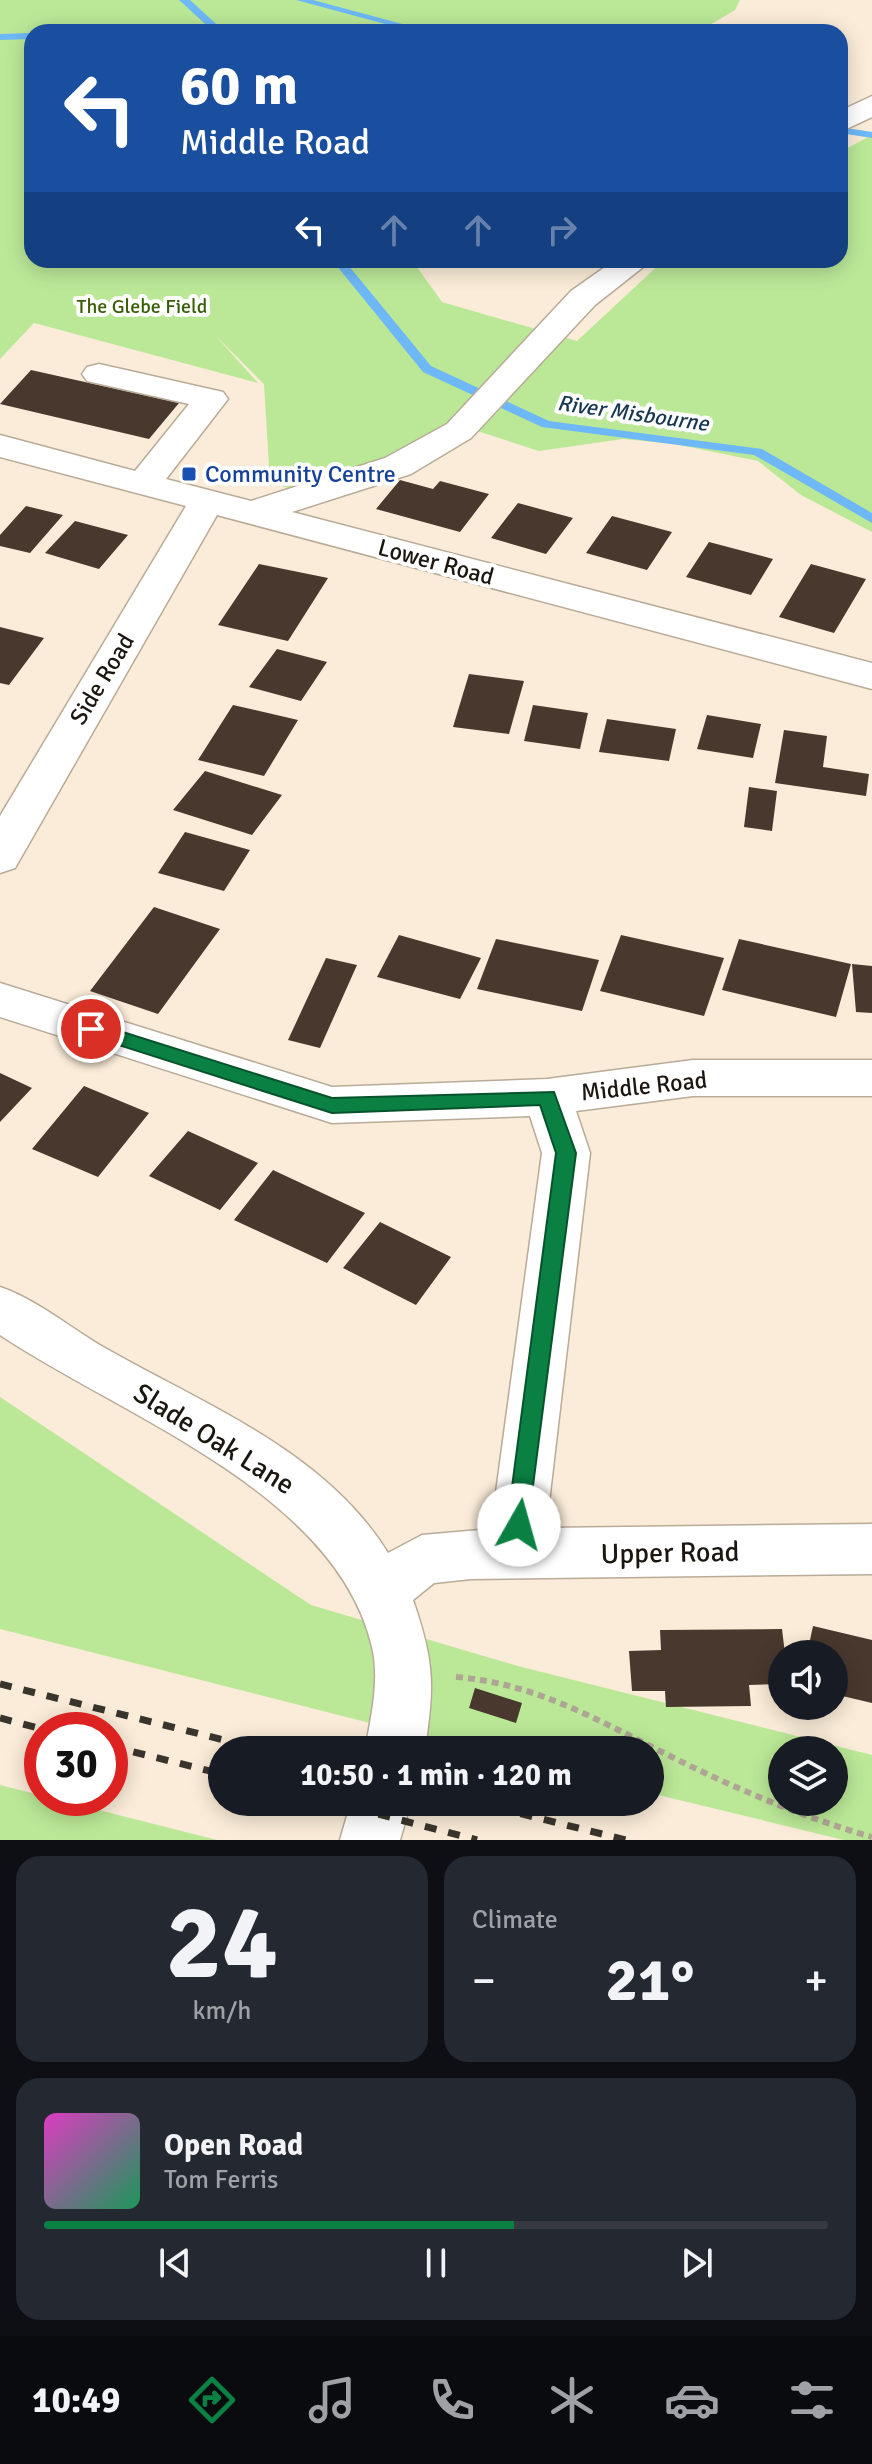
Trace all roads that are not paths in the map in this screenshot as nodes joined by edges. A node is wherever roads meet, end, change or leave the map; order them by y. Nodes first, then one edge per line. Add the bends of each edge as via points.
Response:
1 (871, 105) edge
2 (848, 118) edge
3 (625, 268) edge
4 (99, 374) dead end
5 (0, 446) edge
6 (142, 485) junction
7 (207, 501) junction
8 (251, 513) junction
9 (872, 676) edge
10 (0, 858) edge
11 (0, 1000) edge
12 (872, 1078) edge
13 (547, 1097) junction
14 (0, 1308) edge
15 (872, 1549) edge
16 (515, 1556) junction
17 (383, 1590) junction
18 (397, 1736) edge
19 (377, 1816) edge
20 (370, 1840) edge

1 - 2 street
3 - 8 street via 583,298 459,431 398,466
4 - 6 street via 211,399
5 - 6 street, Lower Road
6 - 7 street, Lower Road
7 - 8 street, Lower Road
7 - 10 street, Side Road
8 - 9 street, Lower Road
11 - 13 street, Middle Road via 332,1105
12 - 13 street, Middle Road via 693,1078
13 - 16 street via 566,1153
14 - 17 street, Slade Oak Lane via 89,1364 215,1432 299,1490 353,1544
15 - 16 street, Upper Road
16 - 17 street, Upper Road via 422,1560
17 - 18 street, Slade Oak Lane via 402,1649
19 - 20 street

